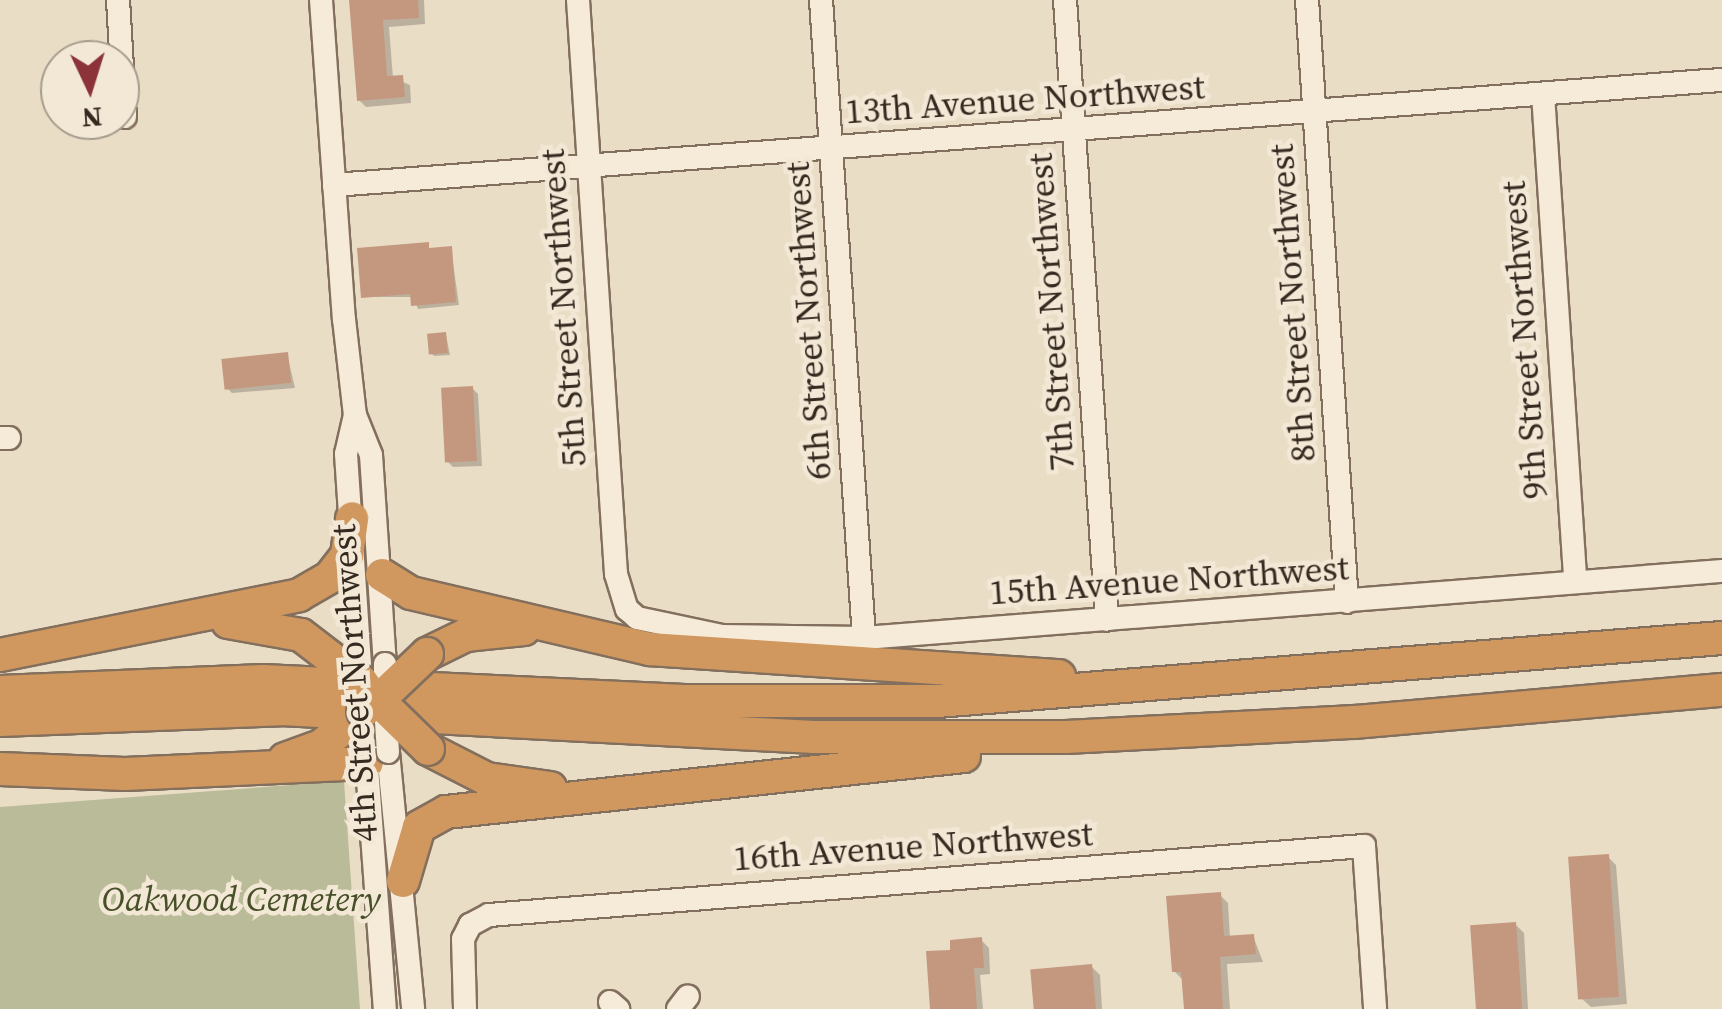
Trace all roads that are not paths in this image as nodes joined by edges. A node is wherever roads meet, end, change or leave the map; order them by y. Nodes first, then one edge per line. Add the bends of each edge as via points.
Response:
1 (118, 0) edge
2 (321, 0) edge
3 (578, 0) edge
4 (821, 0) edge
5 (1065, 0) edge
6 (1308, 0) edge
7 (120, 40) edge
8 (1722, 80) edge
9 (1544, 94) junction
10 (1315, 112) junction
11 (1073, 130) junction
12 (832, 149) junction
13 (588, 167) junction
14 (334, 185) junction
15 (355, 415) junction
16 (352, 518) junction
17 (1722, 570) edge
18 (382, 575) junction
19 (1574, 582) junction
20 (1348, 602) junction
21 (626, 609) joint
22 (1107, 620) junction
23 (174, 623) junction
24 (602, 638) junction
25 (864, 638) junction
26 (1722, 638) edge
27 (0, 654) edge
28 (1213, 680) junction
29 (1722, 690) edge
30 (0, 692) edge
31 (374, 701) junction
32 (0, 720) edge
33 (1172, 734) junction
34 (262, 766) junction
35 (0, 769) edge
36 (604, 792) junction
37 (404, 881) junction
38 (385, 1009) edge
39 (413, 1009) edge
40 (465, 1009) edge
41 (1375, 1009) edge

1 - 7 street
2 - 14 street, 4th Street Northwest
3 - 13 street, 5th Street Northwest
4 - 12 street, 6th Street Northwest
5 - 11 street, 7th Street Northwest
6 - 10 street, 8th Street Northwest
8 - 9 street, 13th Avenue Northwest
9 - 10 street, 13th Avenue Northwest
9 - 19 street, 9th Street Northwest
10 - 11 street, 13th Avenue Northwest
10 - 20 street, 8th Street Northwest
11 - 12 street, 13th Avenue Northwest
11 - 22 street, 7th Street Northwest
12 - 13 street, 13th Avenue Northwest
12 - 25 street, 6th Street Northwest
13 - 14 street, 13th Avenue Northwest
13 - 21 street, 5th Street Northwest via 616,574
14 - 15 street, 4th Street Northwest
15 - 16 street, 4th Street Northwest via 346,454
15 - 18 street, 4th Street Northwest via 371,455
16 - 23 highway via 347,555 316,588
16 - 31 street, 4th Street Northwest
17 - 19 street, 15th Avenue Northwest
18 - 24 highway via 411,593
18 - 31 street, 4th Street Northwest
19 - 20 street, 15th Avenue Northwest
20 - 22 street, 15th Avenue Northwest
21 - 25 street, 15th Avenue Northwest via 681,632
22 - 25 street, 15th Avenue Northwest
23 - 27 highway
23 - 31 highway via 260,623 323,648
24 - 28 highway via 724,658
24 - 31 highway, bridge via 580,642 492,630 427,654
26 - 28 highway
28 - 30 highway via 856,702 296,682
29 - 33 highway
31 - 34 highway
31 - 34 highway via 322,746
31 - 36 highway, bridge via 428,750 486,779
31 - 37 street, 4th Street Northwest
31 - 38 street, 4th Street Northwest
32 - 33 highway via 281,709 814,737
33 - 36 highway
34 - 35 highway via 125,774
36 - 37 highway via 432,818 420,827
37 - 39 street, 4th Street Northwest
40 - 41 street, 16th Avenue Northwest via 461,949 470,925 500,913 1364,846

